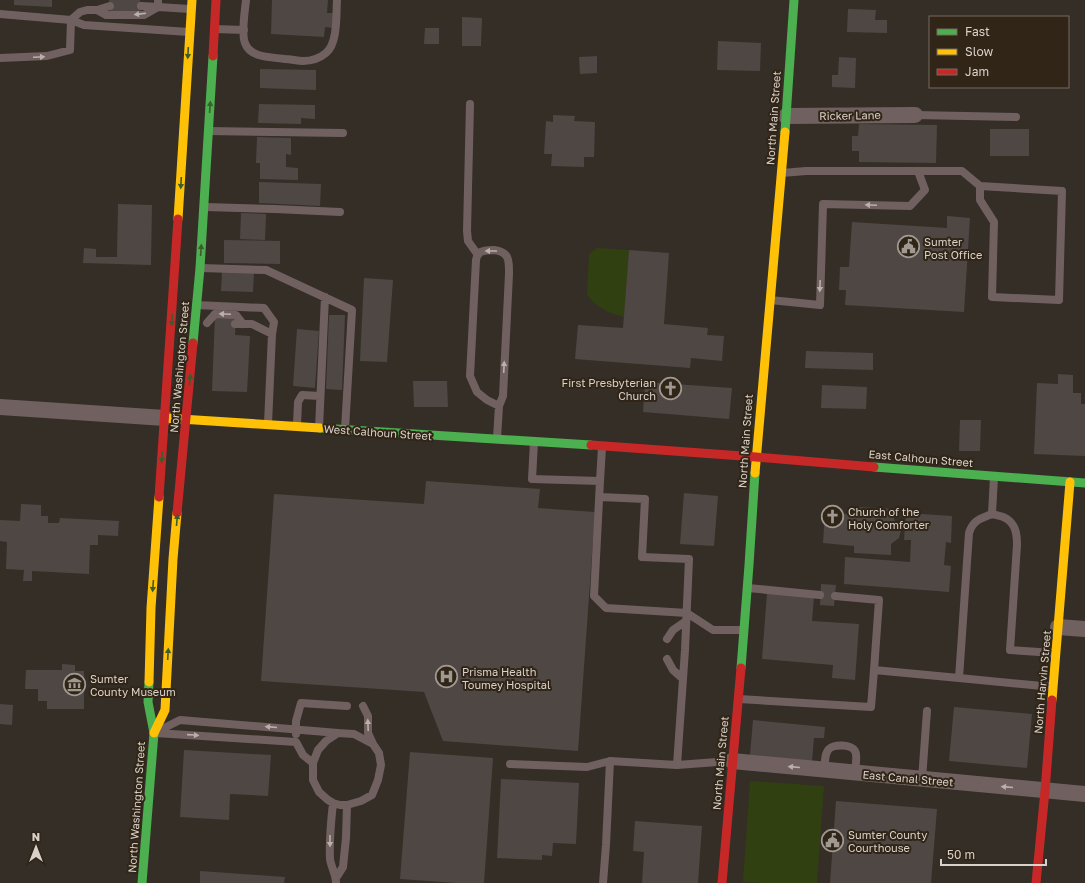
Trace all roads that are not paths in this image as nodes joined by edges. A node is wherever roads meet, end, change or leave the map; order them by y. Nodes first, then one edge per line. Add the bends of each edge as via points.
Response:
1 (216, 0) edge
2 (246, 0) edge
3 (336, 0) edge
4 (794, 0) edge
5 (158, 4) edge
6 (191, 4) edge
7 (110, 6) dead end
8 (141, 6) dead end
9 (97, 10) junction
10 (0, 14) edge
11 (71, 20) junction
12 (215, 29) junction
13 (244, 30) junction
14 (190, 32) junction
15 (0, 58) edge
16 (470, 104) dead end
17 (915, 115) joint
18 (786, 116) junction
19 (1016, 117) dead end
20 (208, 131) junction
21 (343, 133) dead end
22 (918, 171) junction
23 (781, 173) junction
24 (980, 186) junction
25 (204, 207) junction
26 (340, 212) dead end
27 (478, 255) junction
28 (200, 268) junction
29 (325, 297) junction
30 (769, 300) junction
31 (196, 305) junction
32 (195, 322) junction
33 (272, 334) junction
34 (320, 396) junction
35 (499, 406) junction
36 (0, 407) edge
37 (165, 418) junction
38 (187, 419) junction
39 (268, 424) junction
40 (297, 426) junction
41 (319, 428) junction
42 (344, 430) junction
43 (497, 439) junction
44 (534, 441) junction
45 (602, 446) junction
46 (756, 457) junction
47 (994, 476) junction
48 (600, 481) junction
49 (1070, 482) junction
50 (1085, 483) edge
51 (600, 497) junction
52 (992, 514) junction
53 (746, 588) junction
54 (820, 595) dead end
55 (835, 596) dead end
56 (686, 617) junction
57 (1058, 627) junction
58 (1085, 629) edge
59 (743, 630) junction
60 (667, 639) dead end
61 (1056, 653) junction
62 (666, 659) dead end
63 (874, 670) junction
64 (682, 678) junction
65 (959, 678) junction
66 (1054, 687) junction
67 (738, 699) junction
68 (347, 706) dead end
69 (363, 706) dead end
70 (927, 711) dead end
71 (297, 730) junction
72 (154, 733) junction
73 (338, 733) junction
74 (296, 742) junction
75 (373, 744) junction
76 (610, 761) junction
77 (732, 761) junction
78 (313, 763) junction
79 (510, 764) dead end
80 (677, 765) junction
81 (825, 770) junction
82 (855, 773) junction
83 (922, 779) junction
84 (1045, 791) junction
85 (1085, 794) edge
86 (333, 803) junction
87 (347, 805) junction
88 (336, 881) edge
89 (142, 883) edge
90 (603, 883) edge
91 (722, 883) edge
92 (1036, 883) edge

1 - 12 main road, North Washington Street
2 - 13 lane
3 - 13 lane via 336,30 333,41 327,52 316,59 304,61 260,56 250,51 244,42
4 - 18 main road, North Main Street
5 - 6 lane
5 - 8 lane
5 -> 9 lane via 144,15 106,15
6 - 14 main road, North Washington Street
7 - 9 lane
9 - 11 lane via 80,12
10 - 11 lane
11 - 14 lane via 84,25
15 -> 11 lane via 47,56 70,50
12 - 13 lane
20 -> 12 main road, North Washington Street
14 -> 37 main road, North Washington Street
16 - 27 lane via 467,231 468,241
17 - 18 street, Ricker Lane
17 - 19 lane
18 - 23 main road, North Main Street
20 - 21 lane
20 - 25 main road, North Washington Street
22 - 23 lane
22 - 24 lane via 962,171
22 -> 30 lane via 925,190 910,206 823,204 820,305
23 - 30 main road, North Main Street
24 - 24 lane via 980,200 994,222 992,297 1059,300 1062,191
25 - 26 lane
28 -> 25 main road, North Washington Street
27 - 35 lane via 470,376 477,392
35 -> 27 lane via 502,396 509,262 501,251 483,251
28 - 29 lane via 266,270
28 - 31 main road, North Washington Street
29 - 34 lane
29 - 42 lane via 352,310
30 - 46 main road, North Main Street
31 - 32 main road, North Washington Street
31 - 33 lane via 264,308 274,322
33 -> 32 lane via 252,324 239,324 236,315 215,314 211,323
38 -> 32 main road, North Washington Street
33 - 39 lane
34 - 40 lane via 302,395 298,402
34 - 41 lane
35 - 43 lane
36 - 37 street, West Calhoun Street
37 - 38 main road, West Calhoun Street
37 -> 72 main road, North Washington Street via 151,616 148,702
38 - 39 main road, West Calhoun Street
72 -> 38 main road, North Washington Street via 165,710 174,559
39 - 40 main road, West Calhoun Street
40 - 41 main road, West Calhoun Street
41 - 42 main road, West Calhoun Street
42 - 43 main road, West Calhoun Street
43 - 44 main road, West Calhoun Street
44 - 45 main road, West Calhoun Street
44 - 48 lane via 532,479
45 - 46 main road, West Calhoun Street
45 - 48 lane
46 - 47 main road, East Calhoun Street
46 - 53 main road, North Main Street
47 - 49 main road, East Calhoun Street
47 - 52 lane
48 - 51 lane
49 - 50 main road, East Calhoun Street
49 - 57 main road, North Harvin Street
51 - 56 lane via 594,596 606,608
51 - 56 lane via 645,499 642,557 689,559
52 - 61 lane via 1007,519 1017,532 1010,650
52 - 65 lane via 976,521 969,533
53 - 54 lane
53 - 59 main road, North Main Street
55 - 63 lane via 879,600
56 - 59 lane via 712,630
56 - 60 lane
56 - 64 lane
57 - 58 street
57 - 61 main road, North Harvin Street
59 - 67 main road, North Main Street
61 - 66 main road, North Harvin Street
62 - 64 lane
63 - 65 lane
63 - 67 lane via 871,707
64 - 80 lane
65 - 66 lane
66 - 84 main road, North Harvin Street
67 - 77 main road, North Main Street
68 - 71 lane via 301,703 296,721
75 -> 69 lane via 368,733 368,716
70 - 83 lane
71 -> 72 lane via 180,720
71 - 73 lane
71 - 74 lane
72 -> 74 lane
72 - 89 main road, North Washington Street
73 - 75 lane via 354,734
73 - 78 lane via 318,750
74 - 78 lane via 303,755
75 - 87 lane via 379,753 381,765 372,795
76 - 79 lane via 587,767
76 - 80 lane
76 - 90 lane
77 - 80 lane
81 -> 77 street, East Canal Street
77 - 91 main road, North Main Street
78 - 86 lane via 313,780 319,792
81 - 82 street, East Canal Street
81 - 82 lane via 828,749 849,746 855,751
82 - 83 street, East Canal Street
84 -> 83 street, East Canal Street
84 - 85 street, East Canal Street
84 - 92 main road, North Harvin Street
86 - 87 lane
86 -> 88 lane via 330,860
87 - 88 lane via 343,867

